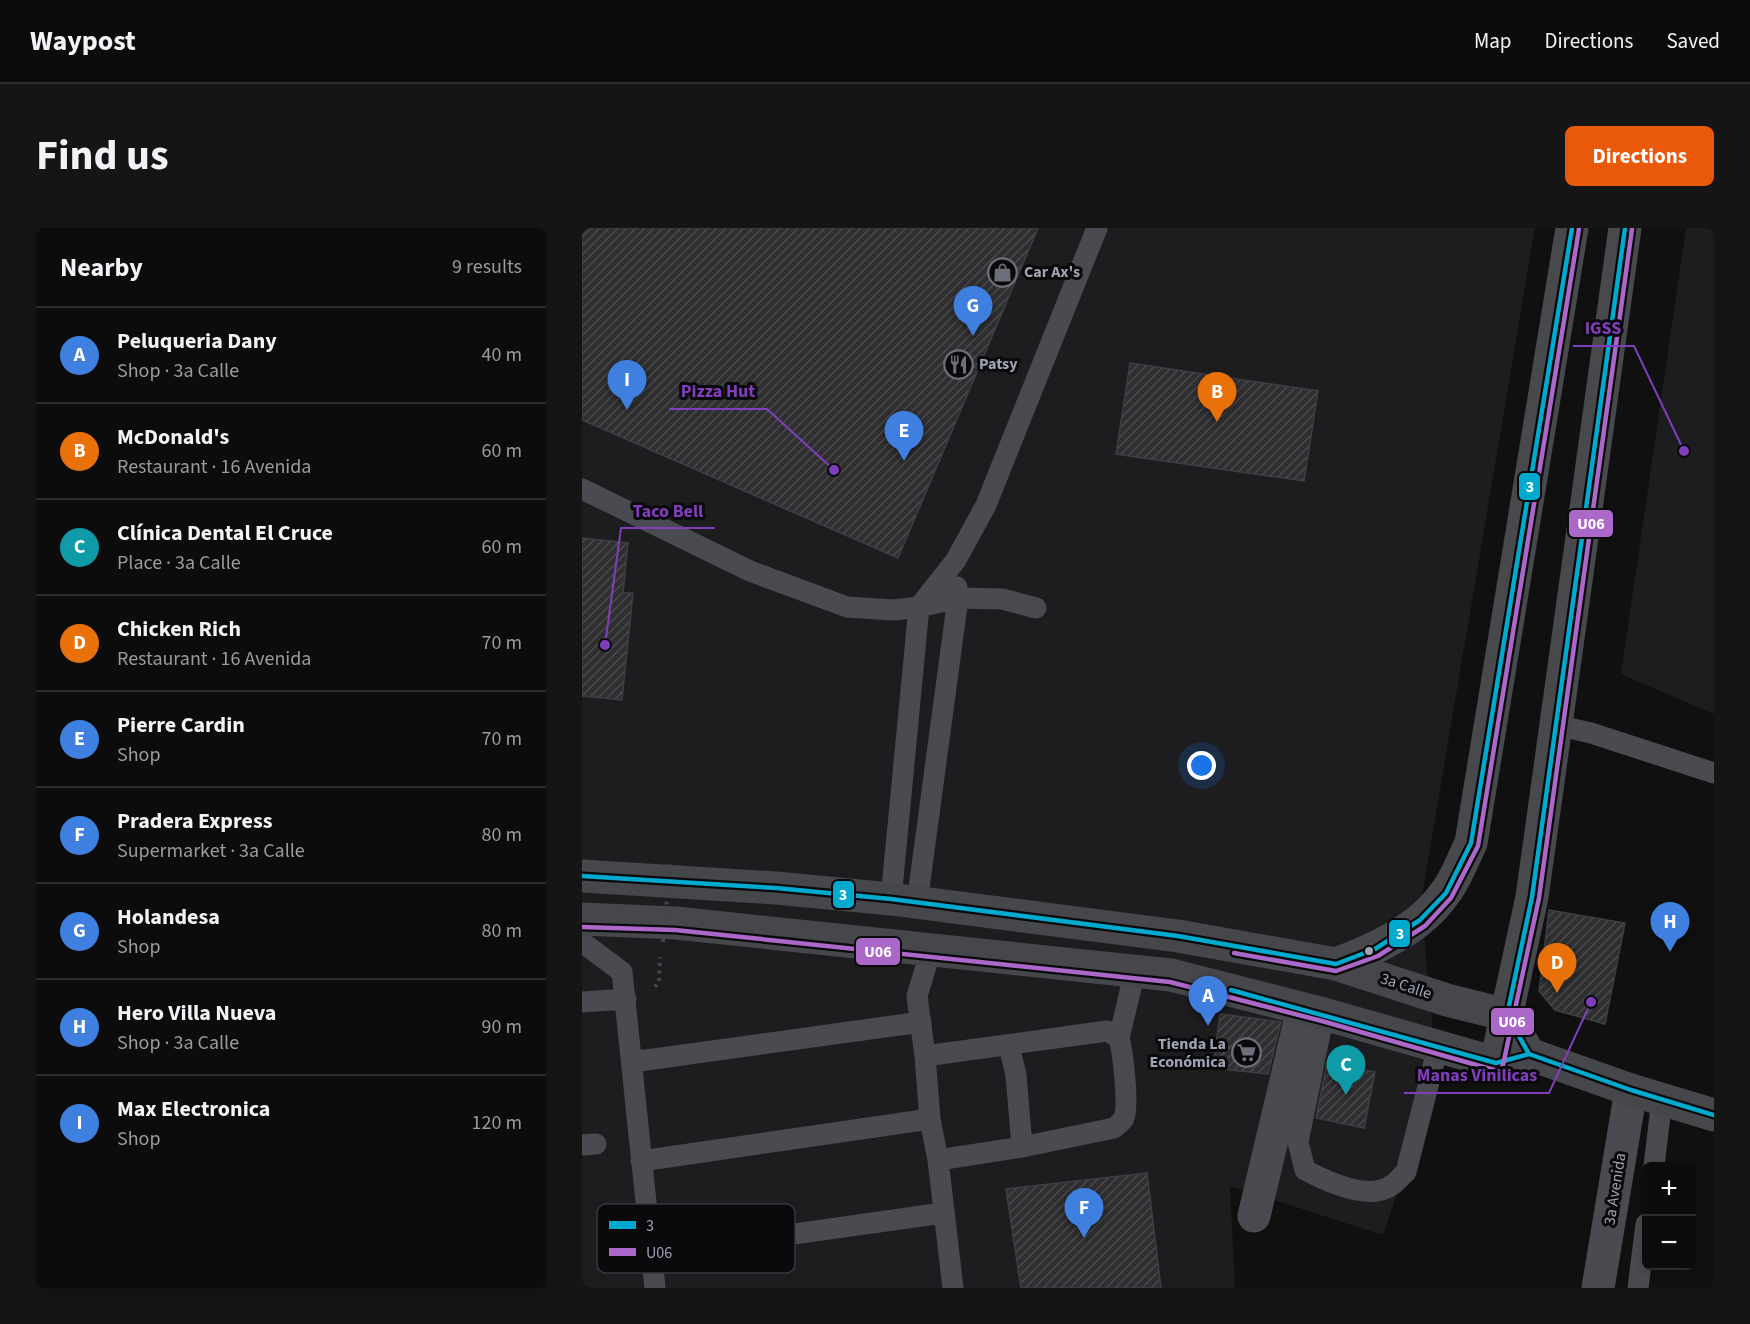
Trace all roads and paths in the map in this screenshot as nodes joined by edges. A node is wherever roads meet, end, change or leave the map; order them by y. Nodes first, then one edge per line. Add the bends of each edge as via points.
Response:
1 (1097, 228) edge
2 (1572, 228) edge
3 (1625, 228) edge
4 (582, 489) edge
5 (956, 560) junction
6 (958, 598) junction
7 (919, 607) junction
8 (1036, 608) dead end
9 (1556, 725) junction
10 (1714, 773) edge
11 (669, 864) dead end
12 (582, 876) edge
13 (904, 901) junction
14 (582, 919) edge
15 (582, 942) edge
16 (663, 942) dead end
17 (931, 950) junction
18 (1336, 963) junction
19 (1135, 971) junction
20 (626, 999) junction
21 (582, 1002) edge
22 (1314, 1011) junction
23 (1507, 1015) junction
24 (921, 1022) junction
25 (1119, 1038) junction
26 (1009, 1046) junction
27 (1438, 1047) junction
28 (1529, 1054) junction
29 (925, 1056) junction
30 (632, 1062) junction
31 (1496, 1063) junction
32 (1631, 1090) junction
33 (1662, 1099) junction
34 (1714, 1114) edge
35 (930, 1119) junction
36 (1022, 1147) junction
37 (938, 1160) junction
38 (641, 1161) junction
39 (1655, 1162) edge
40 (646, 1204) edge
41 (943, 1213) junction
42 (1254, 1216) dead end
43 (795, 1234) edge
44 (1642, 1260) edge
45 (654, 1273) edge
46 (656, 1288) edge
47 (953, 1288) edge
48 (1598, 1288) edge
49 (1638, 1288) edge

1 - 5 lane via 986,505
2 - 18 main road via 1471,843 1446,893 1420,920 1375,949
3 - 9 main road
4 - 7 lane via 750,571 847,607
5 - 6 lane
5 - 7 lane
6 - 7 lane
6 - 8 lane via 1002,599
6 - 13 lane
7 - 13 lane
9 - 10 lane
9 - 23 main road via 1532,897
11 - 16 path, bridge
12 - 13 main road, 3a Calle via 776,888
13 - 18 main road, 3a Calle via 1178,936
14 - 17 main road via 676,923
15 - 20 lane via 622,972
17 - 19 main road
17 - 24 lane via 917,996
18 - 23 main road, 3a Calle via 1447,1000
19 - 22 main road via 1170,975
19 - 25 lane
20 - 21 lane
20 - 30 lane
22 - 27 main road
22 - 27 lane via 1298,1142 1305,1170 1328,1182 1369,1192 1390,1187 1406,1172
22 - 42 street
23 - 28 main road
23 - 31 main road
24 - 29 lane
24 - 30 lane
25 - 26 lane via 1107,1031
25 - 36 lane via 1123,1053 1123,1120 1114,1128
26 - 29 lane
26 - 36 lane via 1017,1075
27 - 31 main road
28 - 31 main road
28 - 32 main road
29 - 35 lane
30 - 38 lane
32 - 33 main road
32 - 48 street, 3a Avenida
33 - 34 main road
33 - 39 lane
35 - 37 lane
35 - 38 lane
36 - 37 lane
37 - 41 lane
38 - 40 lane
41 - 43 lane
41 - 47 lane
44 - 49 lane
45 - 46 lane

